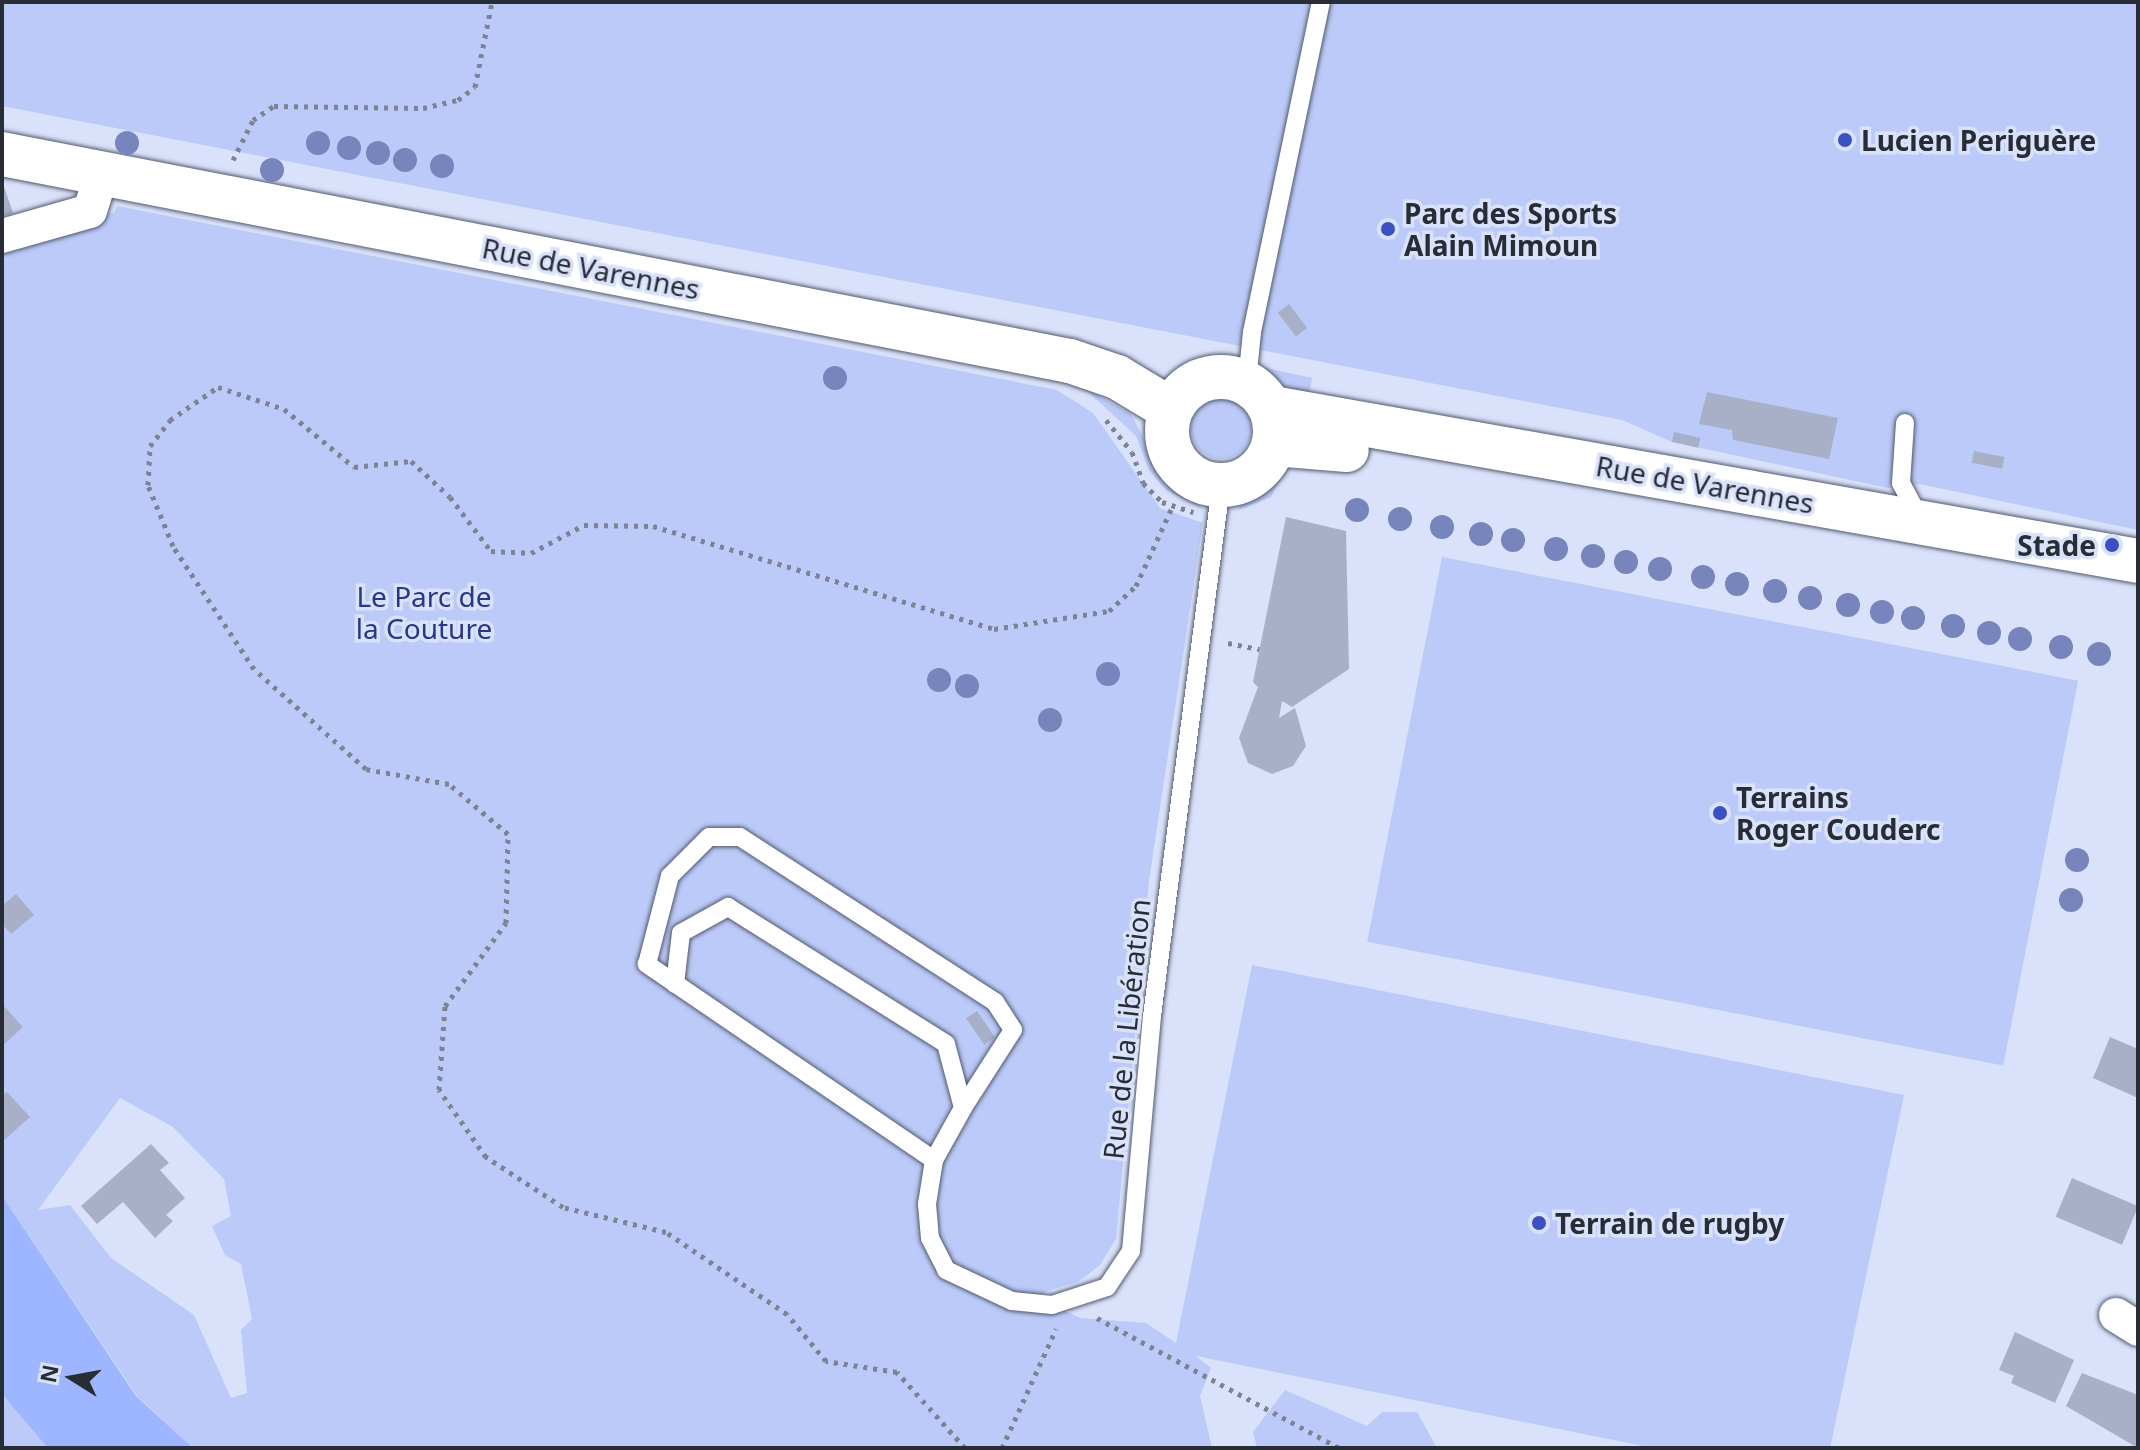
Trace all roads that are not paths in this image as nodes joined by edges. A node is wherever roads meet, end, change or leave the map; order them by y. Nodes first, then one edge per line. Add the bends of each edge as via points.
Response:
1 (1321, 2) edge
2 (2, 154) edge
3 (102, 172) junction
4 (2, 236) edge
5 (1170, 409) junction
6 (1264, 412) junction
7 (1905, 423) dead end
8 (1221, 486) junction
9 (1924, 525) junction
10 (2138, 561) edge
11 (2138, 584) edge
12 (675, 984) junction
13 (963, 1108) junction
14 (934, 1160) junction

1 - 6 lane via 1252,332
2 - 3 street, Rue de Varennes
3 - 4 street via 90,211
3 - 5 street, Rue de Varennes via 1070,361 1117,377
5 - 6 street via 1188,388 1212,376
5 - 8 street via 1168,444 1175,461 1195,479
6 - 8 street via 1255,474
6 - 9 street, Rue de Varennes
6 - 11 street, Rue de Varennes via 1308,444 1666,500
7 - 9 lane via 1901,483
8 - 14 lane, Rue de la Libération via 1152,1016 1131,1251 1107,1287 1068,1302 1012,1301 946,1270 930,1238
9 - 10 street, Rue de Varennes
12 - 13 lane via 681,933 728,907 946,1044
12 - 13 lane via 647,964 670,876 709,837 740,837 995,1002 1013,1030
12 - 14 lane
13 - 14 lane

